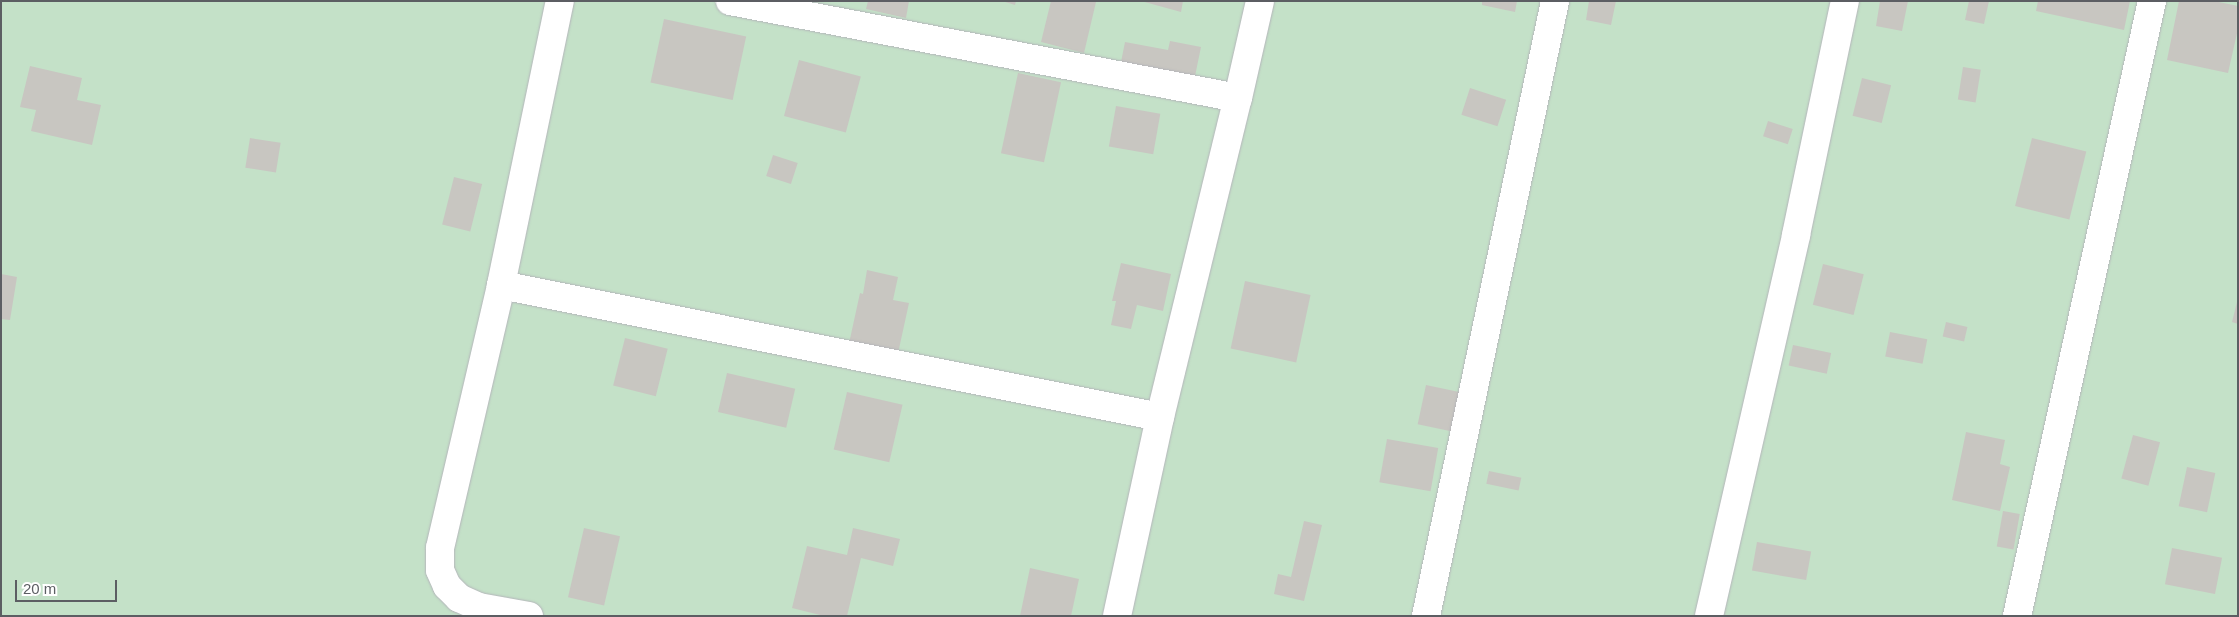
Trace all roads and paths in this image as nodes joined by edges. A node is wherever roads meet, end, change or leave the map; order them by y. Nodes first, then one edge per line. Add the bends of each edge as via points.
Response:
1 (560, 1) edge
2 (730, 1) edge
3 (1260, 1) edge
4 (1555, 1) edge
5 (1845, 1) edge
6 (2152, 1) edge
7 (1238, 98) junction
8 (500, 285) junction
9 (1160, 418) junction
10 (529, 616) edge
11 (1117, 616) edge
12 (1426, 616) edge
13 (1709, 616) edge
14 (2018, 616) edge

1 - 8 street
2 - 7 street
3 - 7 street
4 - 12 street
5 - 13 street via 1796,235
6 - 14 street
7 - 9 street
8 - 9 street
8 - 10 street via 440,548 440,570 459,598 479,606
9 - 11 street

